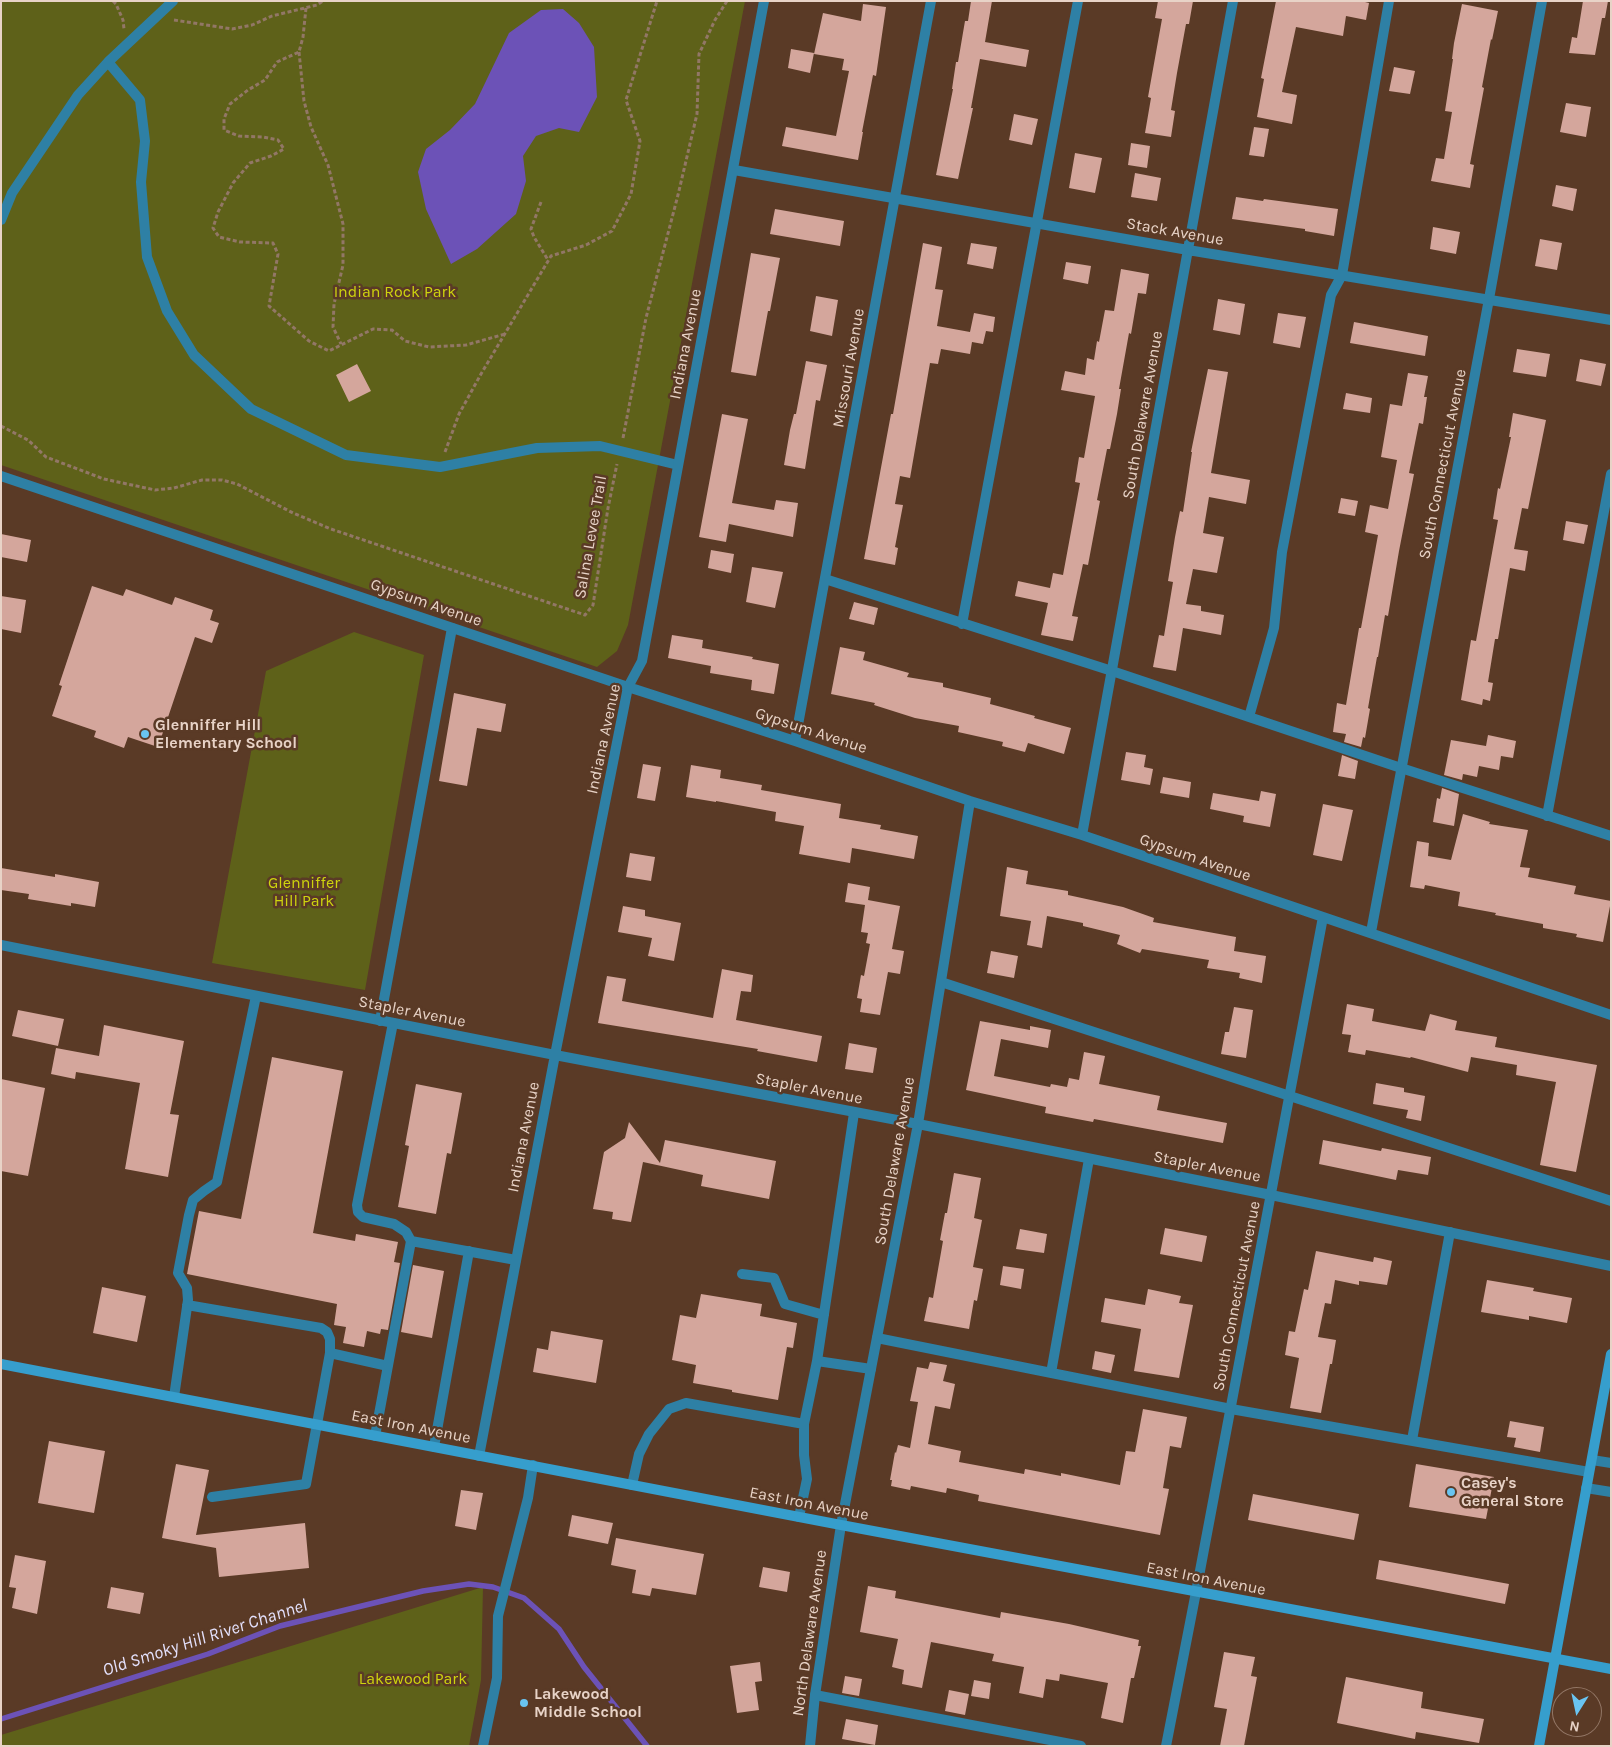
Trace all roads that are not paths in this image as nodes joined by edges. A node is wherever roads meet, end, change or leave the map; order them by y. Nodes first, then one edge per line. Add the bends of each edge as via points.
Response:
1 (173, 1) edge
2 (764, 1) edge
3 (931, 1) edge
4 (1078, 1) edge
5 (1233, 1) edge
6 (1389, 1) edge
7 (1542, 1) edge
8 (108, 62) junction
9 (734, 170) junction
10 (895, 198) junction
11 (1, 220) edge
12 (1037, 224) junction
13 (1188, 250) junction
14 (1342, 275) junction
15 (1489, 299) junction
16 (1611, 320) edge
17 (678, 465) junction
18 (1611, 474) edge
19 (1, 476) edge
20 (825, 579) junction
21 (962, 624) junction
22 (452, 628) junction
23 (1112, 671) junction
24 (628, 687) junction
25 (1249, 717) junction
26 (795, 741) junction
27 (1402, 768) junction
28 (970, 801) junction
29 (1547, 816) junction
30 (1082, 835) junction
31 (1611, 836) edge
32 (1323, 917) junction
33 (1371, 932) junction
34 (1, 945) edge
35 (941, 982) junction
36 (256, 996) junction
37 (1611, 1015) edge
38 (380, 1021) junction
39 (393, 1023) junction
40 (555, 1055) junction
41 (1289, 1096) junction
42 (854, 1113) junction
43 (918, 1124) junction
44 (1089, 1158) junction
45 (1271, 1195) junction
46 (1611, 1201) edge
47 (1450, 1232) junction
48 (411, 1241) junction
49 (469, 1252) junction
50 (516, 1260) junction
51 (1611, 1266) edge
52 (742, 1274) dead end
53 (188, 1305) junction
54 (824, 1315) junction
55 (877, 1338) junction
56 (330, 1353) junction
57 (1611, 1354) edge
58 (817, 1361) junction
59 (1, 1364) edge
60 (388, 1366) junction
61 (871, 1369) junction
62 (1051, 1373) junction
63 (174, 1397) junction
64 (1231, 1409) junction
65 (317, 1424) junction
66 (804, 1424) junction
67 (375, 1436) junction
68 (1412, 1440) junction
69 (434, 1447) junction
70 (479, 1456) junction
71 (1592, 1460) junction
72 (1611, 1463) edge
73 (534, 1465) junction
74 (1589, 1472) junction
75 (632, 1485) junction
76 (1586, 1488) junction
77 (1611, 1492) edge
78 (212, 1497) dead end
79 (798, 1517) junction
80 (842, 1525) junction
81 (1196, 1592) junction
82 (1556, 1659) junction
83 (1611, 1669) edge
84 (815, 1695) junction
85 (483, 1746) edge
86 (810, 1746) edge
87 (1081, 1746) edge
88 (1166, 1746) edge
89 (1539, 1746) edge

1 - 8 street
2 - 9 street, Indiana Avenue
3 - 10 street, Missouri Avenue
4 - 12 street
5 - 13 street, South Delaware Avenue
6 - 14 street
7 - 15 street, South Connecticut Avenue
8 - 11 street via 72,104 12,193
8 - 17 street via 140,100 145,141 141,182 147,257 167,311 194,355 251,409 346,455 440,467 537,448 600,446
9 - 10 street, Stack Avenue
9 - 17 street, Indiana Avenue
10 - 12 street, Stack Avenue
10 - 20 street, Missouri Avenue
12 - 13 street, Stack Avenue
12 - 21 street
13 - 14 street, Stack Avenue
13 - 23 street, South Delaware Avenue
14 - 15 street, Stack Avenue
14 - 25 street via 1331,295 1282,552 1274,628
15 - 16 street, Stack Avenue
15 - 27 street, South Connecticut Avenue
17 - 24 street, Indiana Avenue via 642,661
18 - 29 street
19 - 22 street, Gypsum Avenue
20 - 21 street
20 - 26 street, Missouri Avenue
21 - 23 street
22 - 24 street, Gypsum Avenue
22 - 38 street
23 - 25 street
23 - 30 street, South Delaware Avenue
24 - 26 street, Gypsum Avenue
24 - 40 street, Indiana Avenue
25 - 27 street
26 - 28 street, Gypsum Avenue
27 - 29 street
27 - 33 street, South Connecticut Avenue
28 - 30 street, Gypsum Avenue
28 - 35 street, South Delaware Avenue
29 - 31 street
30 - 32 street, Gypsum Avenue
32 - 33 street, Gypsum Avenue
32 - 41 street, South Connecticut Avenue
33 - 37 street, Gypsum Avenue
34 - 36 street, Stapler Avenue
35 - 41 street
35 - 43 street, South Delaware Avenue
36 - 38 street, Stapler Avenue
36 - 53 street via 217,1182 193,1200 188,1215 178,1273 187,1288
38 - 39 street, Stapler Avenue
39 - 40 street, Stapler Avenue
39 - 48 street via 357,1206 363,1217 394,1224 406,1232
40 - 42 street, Stapler Avenue
40 - 50 street, Indiana Avenue
41 - 45 street, South Connecticut Avenue
41 - 46 street
42 - 43 street, Stapler Avenue
42 - 54 street
43 - 44 street, Stapler Avenue
43 - 55 street, South Delaware Avenue
44 - 45 street, Stapler Avenue
44 - 62 street
45 - 47 street, Stapler Avenue
45 - 64 street, South Connecticut Avenue
47 - 51 street, Stapler Avenue
47 - 68 street
48 - 49 street
48 - 60 street
49 - 50 street
49 - 69 street
50 - 70 street, Indiana Avenue
52 - 54 street via 774,1278 785,1304
53 - 56 street via 321,1328 330,1339
53 - 63 street
54 - 58 street
55 - 61 street, South Delaware Avenue
55 - 62 street
56 - 60 street
56 - 65 street
57 - 71 street
58 - 61 street
58 - 66 street
59 - 63 street, East Iron Avenue
60 - 67 street
61 - 80 street, South Delaware Avenue
62 - 64 street
63 - 65 street, East Iron Avenue
64 - 68 street
64 - 81 street, South Connecticut Avenue
65 - 67 street, East Iron Avenue
65 - 78 street via 306,1484
66 - 75 street via 686,1403 669,1409 649,1434 639,1454
66 - 79 street via 807,1480
67 - 69 street, East Iron Avenue
68 - 74 street
69 - 70 street, East Iron Avenue
70 - 73 street, East Iron Avenue
71 - 72 street
71 - 74 street
73 - 75 street, East Iron Avenue
73 - 85 street via 498,1616 497,1678
74 - 76 street
75 - 79 street, East Iron Avenue
76 - 77 street
76 - 82 street
79 - 80 street, East Iron Avenue
80 - 81 street, East Iron Avenue
80 - 84 street, North Delaware Avenue
81 - 82 street, East Iron Avenue
81 - 88 street, South Connecticut Avenue
82 - 83 street, East Iron Avenue
82 - 89 street
84 - 86 street, North Delaware Avenue
84 - 87 street

